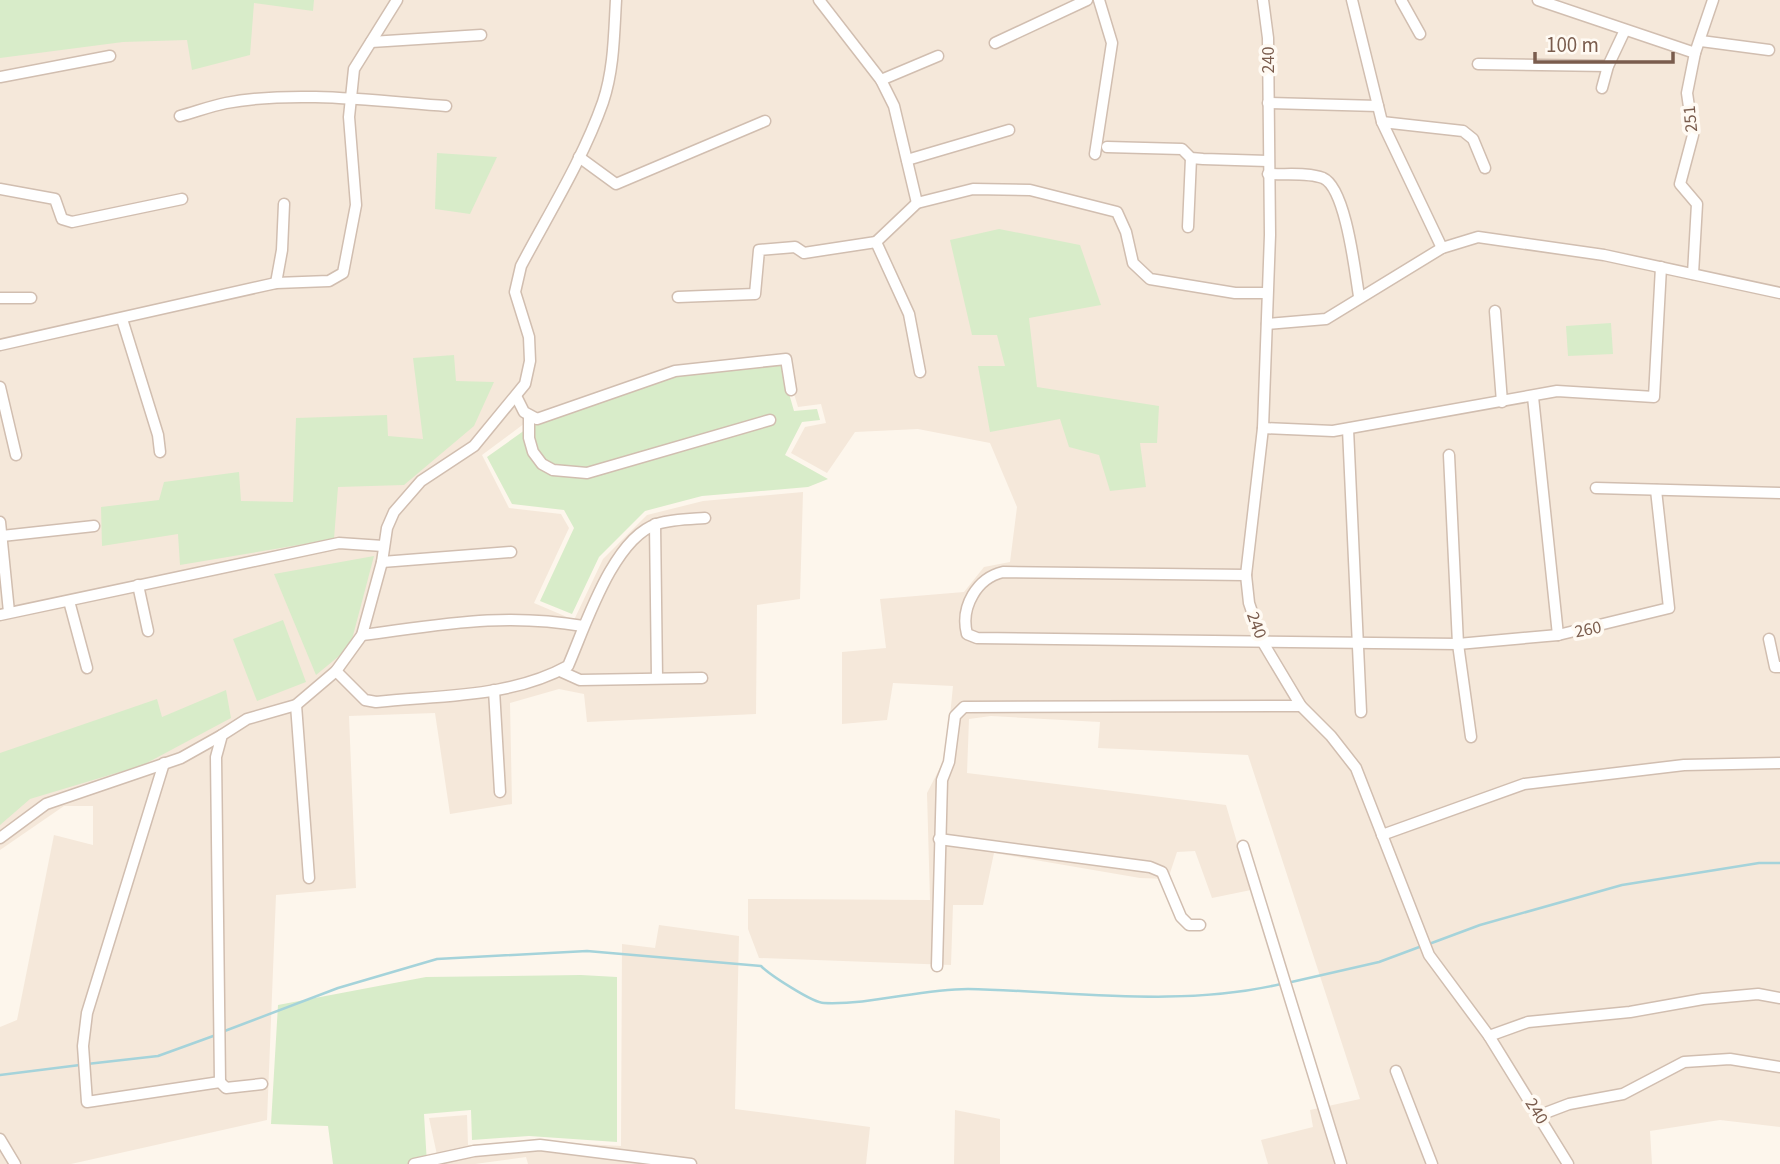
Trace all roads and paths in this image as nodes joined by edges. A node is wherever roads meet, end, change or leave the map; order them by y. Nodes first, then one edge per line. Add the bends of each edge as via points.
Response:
1 (397, 0) edge
2 (616, 0) edge
3 (819, 0) edge
4 (1087, 0) edge
5 (1099, 0) edge
6 (1263, 0) edge
7 (1352, 0) edge
8 (1401, 0) edge
9 (1538, 0) edge
10 (1713, 0) edge
11 (1625, 30) junction
12 (1420, 34) dead end
13 (481, 35) dead end
14 (1700, 41) junction
15 (371, 42) junction
16 (995, 43) dead end
17 (1769, 50) dead end
18 (1695, 53) junction
19 (110, 56) dead end
20 (938, 56) dead end
21 (1478, 64) dead end
22 (1608, 66) junction
23 (0, 77) edge
24 (881, 80) junction
25 (1602, 88) dead end
26 (351, 99) junction
27 (1268, 103) junction
28 (446, 106) dead end
29 (1378, 106) junction
30 (180, 116) dead end
31 (765, 121) dead end
32 (1382, 122) junction
33 (1009, 130) dead end
34 (1107, 147) dead end
35 (1095, 154) dead end
36 (579, 157) junction
37 (1191, 158) junction
38 (906, 160) junction
39 (1268, 161) junction
40 (1485, 168) dead end
41 (1268, 174) junction
42 (0, 189) edge
43 (182, 200) dead end
44 (917, 203) junction
45 (284, 204) dead end
46 (1188, 227) dead end
47 (876, 242) junction
48 (1442, 248) junction
49 (1661, 267) junction
50 (1693, 274) junction
51 (276, 282) junction
52 (1267, 293) junction
53 (1780, 293) edge
54 (1359, 296) junction
55 (678, 297) dead end
56 (0, 298) edge
57 (31, 298) dead end
58 (1496, 311) dead end
59 (122, 319) junction
60 (1267, 324) junction
61 (0, 345) edge
62 (920, 372) dead end
63 (0, 387) edge
64 (791, 390) dead end
65 (516, 396) junction
66 (1533, 397) junction
67 (1502, 402) junction
68 (529, 417) junction
69 (770, 420) dead end
70 (1263, 428) junction
71 (1348, 429) junction
72 (160, 452) dead end
73 (1449, 454) dead end
74 (16, 455) dead end
75 (1596, 488) dead end
76 (1656, 490) junction
77 (1780, 493) edge
78 (705, 517) dead end
79 (0, 522) edge
80 (655, 524) junction
81 (94, 526) dead end
82 (2, 536) edge
83 (383, 545) junction
84 (511, 552) dead end
85 (382, 562) junction
86 (1246, 575) junction
87 (138, 585) junction
88 (69, 601) junction
89 (4, 614) edge
90 (583, 626) junction
91 (148, 631) dead end
92 (362, 635) junction
93 (1558, 635) junction
94 (1769, 639) dead end
95 (1262, 641) junction
96 (1358, 643) junction
97 (1458, 644) junction
98 (1780, 667) edge
99 (87, 668) dead end
100 (336, 671) junction
101 (560, 671) junction
102 (657, 678) junction
103 (702, 678) dead end
104 (494, 690) junction
105 (296, 705) junction
106 (1301, 706) junction
107 (1361, 712) dead end
108 (222, 735) junction
109 (1471, 737) dead end
110 (1780, 763) edge
111 (163, 764) junction
112 (500, 792) dead end
113 (1382, 835) junction
114 (0, 838) edge
115 (939, 839) junction
116 (1244, 846) dead end
117 (309, 878) dead end
118 (1200, 925) dead end
119 (937, 965) dead end
120 (1780, 998) edge
121 (1489, 1036) junction
122 (1780, 1067) edge
123 (1396, 1070) dead end
124 (220, 1082) junction
125 (262, 1084) dead end
126 (1540, 1115) junction
127 (0, 1139) edge
128 (15, 1164) edge
129 (414, 1164) edge
130 (691, 1164) edge
131 (1341, 1164) edge
132 (1432, 1164) edge
133 (1568, 1164) edge

1 - 15 street
2 - 36 street via 603,101
3 - 24 street
4 - 16 street
5 - 35 street via 1112,43
6 - 27 street, 240
7 - 29 street
8 - 12 street
9 - 11 street
10 - 14 street, 251
11 - 18 street
11 - 22 street
13 - 15 street
14 - 17 street
14 - 18 street, 251
15 - 26 street via 354,69
18 - 50 street, 251 via 1687,93 1693,135 1680,184 1697,204
19 - 23 street
20 - 24 street
21 - 22 street
22 - 25 street
24 - 38 street via 894,106
26 - 28 street
26 - 30 street via 245,101
26 - 51 street via 356,205 343,273 329,281
27 - 29 street
27 - 39 street, 240
29 - 32 street
31 - 36 street via 616,184
32 - 40 street via 1463,131 1473,139
32 - 48 street
33 - 38 street
34 - 37 street via 1182,149
36 - 65 street via 517,278 515,292 529,337 530,362 525,384
37 - 39 street
37 - 46 street
38 - 44 street
39 - 41 street, 240
41 - 52 street, 240
41 - 54 street via 1315,176 1331,183 1341,202
42 - 43 street via 55,199 65,222
44 - 47 street
44 - 52 street via 973,189 1030,190 1069,199 1117,212 1133,262 1150,279 1235,293
45 - 51 street
47 - 55 street via 804,253 795,247 759,250 755,294
47 - 62 street via 909,314
48 - 49 street via 1478,237
48 - 54 street
49 - 50 street
49 - 66 street via 1654,397 1557,391
50 - 53 street
51 - 59 street
52 - 60 street, 240
54 - 60 street via 1326,319
56 - 57 street
58 - 67 street
59 - 61 street
59 - 72 street
60 - 70 street, 240
63 - 74 street
64 - 68 street via 786,359 675,372 548,418
65 - 68 street
65 - 83 street via 474,446 406,494 394,512
66 - 67 street
66 - 93 street
67 - 71 street
68 - 69 street via 529,439 542,464 553,470 587,473
70 - 71 street
70 - 86 street, 240
71 - 96 street
73 - 97 street
75 - 76 street
76 - 77 street
76 - 93 street, 260 via 1669,608
78 - 80 street
79 - 82 street
80 - 90 street via 639,533 625,550
80 - 102 street
81 - 82 street
82 - 89 street
83 - 85 street
83 - 87 street via 339,543
84 - 85 street
85 - 92 street
86 - 95 street, 240 via 1249,603
86 - 95 street, 260 via 1003,572 976,588 965,626 967,634 977,638
87 - 88 street
87 - 91 street
88 - 89 street
88 - 99 street
90 - 92 street via 490,618
90 - 101 street via 568,666
92 - 100 street
93 - 97 street, 260
94 - 98 street via 1775,667
95 - 96 street, 260
95 - 106 street, 240
96 - 97 street, 260
96 - 107 street
97 - 109 street
100 - 104 street via 365,701
100 - 105 street
101 - 102 street via 580,680
101 - 104 street
102 - 103 street
104 - 112 street
105 - 108 street via 247,719
105 - 117 street
106 - 113 street, 240 via 1356,768
106 - 115 street via 964,707 955,716 942,780
108 - 111 street
108 - 124 street via 216,757
110 - 113 street via 1620,770 1524,784
111 - 114 street via 46,804
111 - 124 street via 88,1013 83,1046 87,1102
113 - 121 street, 240 via 1429,956
115 - 118 street via 1150,867 1162,872 1181,917 1189,925
115 - 119 street
116 - 131 street
120 - 121 street via 1758,994 1528,1022
121 - 126 street, 240
122 - 126 street via 1730,1059 1684,1062 1623,1094 1569,1104
123 - 132 street
124 - 125 street via 226,1088
126 - 133 street, 240
127 - 128 street
129 - 130 street via 540,1144

